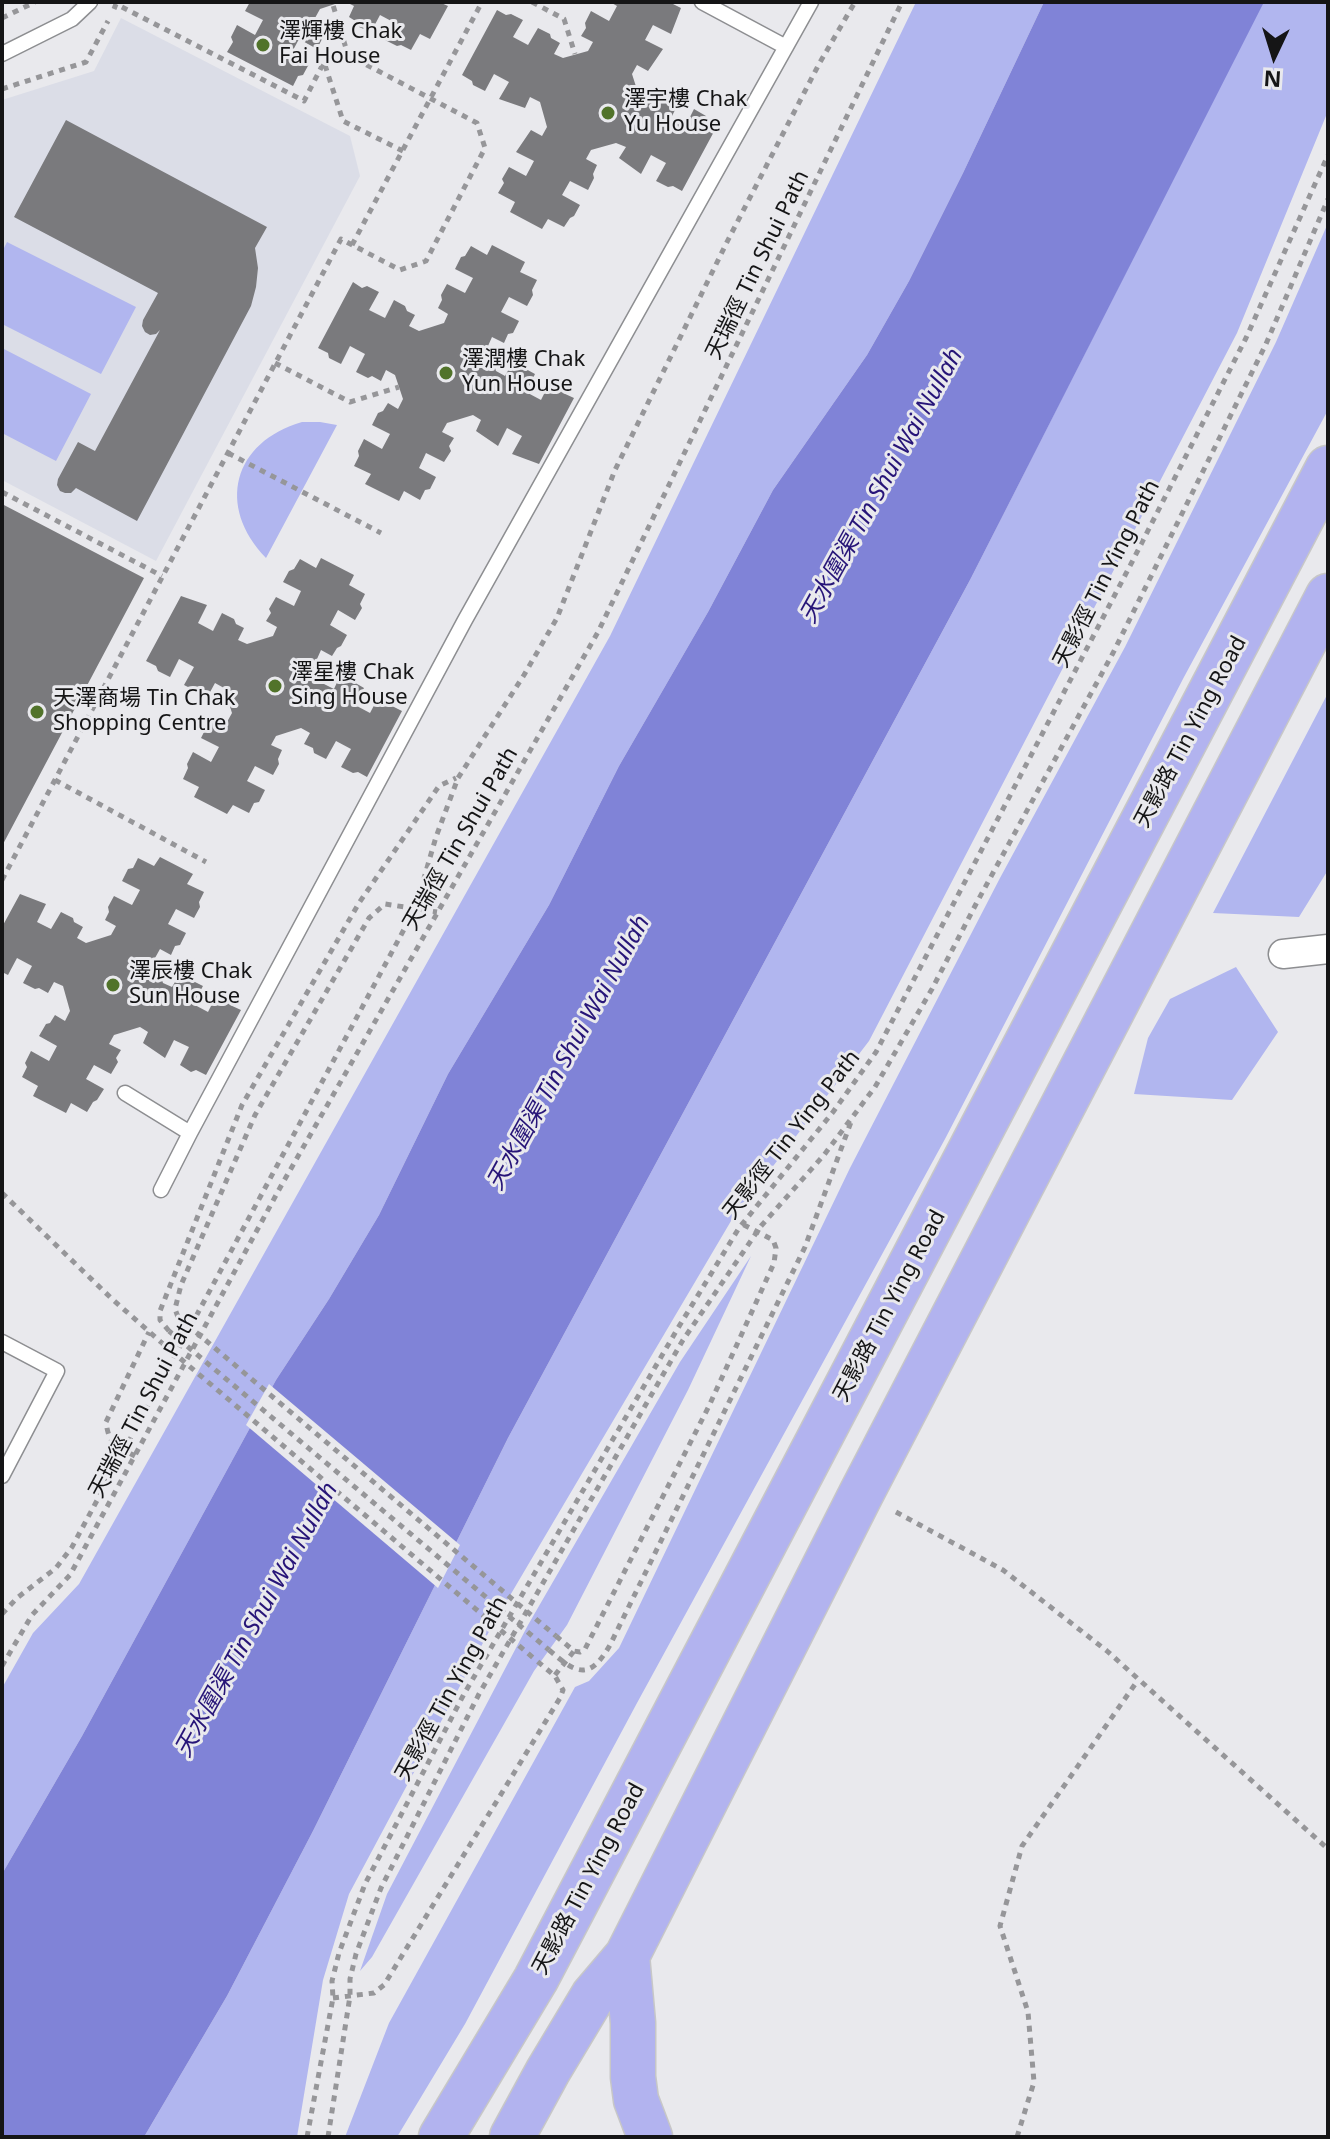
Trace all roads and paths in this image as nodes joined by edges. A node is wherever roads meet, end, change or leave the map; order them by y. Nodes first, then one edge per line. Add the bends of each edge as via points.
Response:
1 (35, 2) edge
2 (90, 2) edge
3 (482, 2) edge
4 (532, 2) edge
5 (702, 2) edge
6 (811, 2) edge
7 (855, 2) edge
8 (902, 2) edge
9 (333, 5) dead end
10 (2, 18) edge
11 (786, 47) junction
12 (2, 54) edge
13 (575, 54) dead end
14 (2, 89) edge
15 (431, 98) junction
16 (403, 151) junction
17 (1328, 155) edge
18 (1328, 199) edge
19 (352, 245) junction
20 (275, 363) junction
21 (399, 387) dead end
22 (228, 453) junction
23 (1328, 468) edge
24 (2, 492) edge
25 (381, 533) dead end
26 (162, 576) junction
27 (1328, 596) edge
28 (458, 778) junction
29 (55, 780) junction
30 (206, 862) dead end
31 (2, 880) edge
32 (415, 909) junction
33 (437, 912) junction
34 (1328, 949) edge
35 (1283, 954) dead end
36 (125, 1093) dead end
37 (853, 1117) junction
38 (190, 1133) junction
39 (161, 1190) dead end
40 (2, 1193) edge
41 (742, 1224) junction
42 (758, 1232) junction
43 (149, 1332) junction
44 (2, 1342) edge
45 (123, 1450) junction
46 (135, 1456) junction
47 (2, 1476) edge
48 (888, 1508) dead end
49 (2, 1614) edge
50 (574, 1651) junction
51 (565, 1663) junction
52 (2, 1666) edge
53 (555, 1676) junction
54 (1138, 1680) junction
55 (1328, 1849) edge
56 (627, 1956) junction
57 (350, 1996) junction
58 (333, 1998) junction
59 (307, 2137) edge
60 (328, 2137) edge
61 (441, 2137) edge
62 (512, 2137) edge
63 (650, 2137) edge
64 (1017, 2137) edge

1 - 10 path
2 - 12 lane via 72,19
3 - 15 path
4 - 13 path via 564,19
5 - 11 lane
6 - 11 lane
7 - 28 path via 728,240 615,470 557,618
8 - 33 path, 天瑞徑 Tin Shui Path via 598,632
9 - 15 path via 348,55
11 - 38 lane via 465,620
14 - 16 path via 86,62 116,4 304,101 324,62 343,121
15 - 16 path
15 - 19 path via 477,123 485,148 426,261 400,270
16 - 19 path
17 - 41 path, 天影徑 Tin Ying Path via 1246,338 876,1052
18 - 37 path via 1266,344 1113,653 932,989
19 - 20 path via 341,239
20 - 21 path via 350,402
20 - 22 path
22 - 25 path
22 - 26 path
23 - 61 main road, 天影路 Tin Ying Road via 553,1948
24 - 26 path
26 - 29 path
27 - 56 main road
28 - 32 path
28 - 51 path, bridge via 439,786 359,903 242,1105 160,1320
29 - 30 path
29 - 31 path
32 - 33 path
32 - 45 path
32 - 50 path, bridge via 385,904 369,918 255,1115 175,1309 178,1317
33 - 46 path, 天瑞徑 Tin Shui Path
34 - 35 street
36 - 38 lane
37 - 42 path
37 - 51 path via 805,1247 610,1645 591,1669 572,1669
38 - 39 lane
40 - 43 path
41 - 42 path
41 - 58 path, 天影徑 Tin Ying Path via 457,1708 365,1884 339,1953
42 - 50 path via 773,1240 774,1263 709,1406 585,1649
42 - 57 path via 683,1340 479,1694 381,1888 356,1954
43 - 45 path via 106,1422 113,1445
43 - 53 path, bridge
44 - 47 lane via 57,1371
45 - 46 path
45 - 49 path via 64,1558
46 - 52 path, 天瑞徑 Tin Shui Path via 70,1575 32,1615
48 - 54 path via 1003,1570
50 - 51 path
51 - 53 path
53 - 57 path via 563,1690 560,1698 384,1985 374,1993
54 - 55 path
54 - 64 path via 1022,1846 1000,1926 1028,2012 1034,2082
56 - 62 main road via 593,1996
56 - 63 main road via 633,2077
57 - 58 path
57 - 60 path
58 - 59 path, 天影徑 Tin Ying Path

